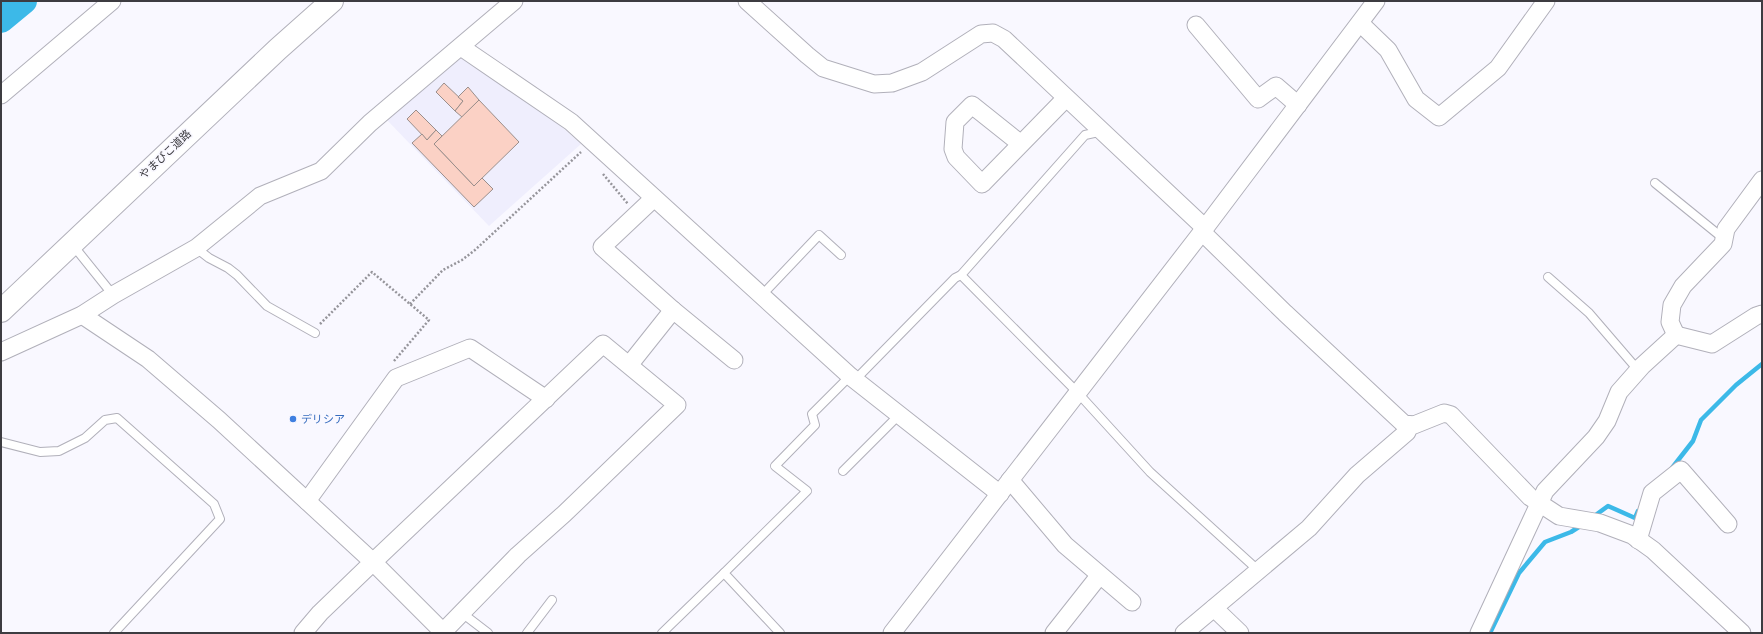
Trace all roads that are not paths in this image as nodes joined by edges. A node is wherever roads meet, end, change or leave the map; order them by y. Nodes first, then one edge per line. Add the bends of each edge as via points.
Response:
1 (112, 1) edge
2 (332, 1) edge
3 (514, 1) edge
4 (747, 1) edge
5 (1376, 1) edge
6 (1546, 1) edge
7 (1360, 23) junction
8 (1196, 25) dead end
9 (461, 47) junction
10 (1, 95) edge
11 (1066, 98) junction
12 (1298, 105) junction
13 (1103, 131) junction
14 (1021, 144) junction
15 (1762, 180) edge
16 (1656, 183) dead end
17 (654, 198) junction
18 (1203, 230) junction
19 (1724, 240) junction
20 (72, 244) junction
21 (196, 248) junction
22 (841, 255) dead end
23 (961, 275) junction
24 (1548, 277) dead end
25 (113, 295) junction
26 (761, 296) junction
27 (673, 310) junction
28 (1, 311) edge
29 (1762, 314) edge
30 (82, 315) junction
31 (314, 332) road end
32 (1676, 335) junction
33 (1, 352) edge
34 (734, 360) dead end
35 (630, 364) junction
36 (1638, 370) junction
37 (852, 378) junction
38 (1077, 392) junction
39 (546, 399) junction
40 (899, 415) junction
41 (1410, 425) junction
42 (1, 442) edge
43 (843, 471) dead end
44 (1010, 480) junction
45 (1000, 494) junction
46 (307, 501) junction
47 (1540, 502) junction
48 (1728, 524) dead end
49 (1638, 540) junction
50 (373, 562) junction
51 (1259, 571) junction
52 (724, 573) junction
53 (1100, 576) junction
54 (552, 600) dead end
55 (1132, 602) dead end
56 (1214, 608) junction
57 (462, 613) junction
58 (114, 633) edge
59 (302, 633) edge
60 (486, 633) edge
61 (526, 633) edge
62 (662, 633) edge
63 (780, 633) edge
64 (892, 633) edge
65 (1054, 633) edge
66 (1184, 633) edge
67 (1240, 633) edge
68 (1479, 633) edge
69 (1742, 633) edge

1 - 10 street
2 - 20 street, やまびこ道路 via 278,48
3 - 9 street
4 - 11 street via 823,68 874,84 892,83 922,72 981,34 993,33 1004,39
5 - 7 street
6 - 7 street via 1498,68 1439,117 1416,98 1388,50
7 - 12 street
8 - 12 street via 1258,99 1276,86
9 - 17 street via 571,122
9 - 21 street via 370,123 321,171 260,196
11 - 13 street
11 - 14 street
12 - 18 street
13 - 18 street
13 - 23 lane via 1085,135
14 - 14 street via 982,184 956,157 953,149 955,122 972,105
15 - 19 street via 1726,229
16 - 19 lane
17 - 26 street
17 - 27 street via 602,248
18 - 38 street
18 - 41 street via 1285,313 1404,424
19 - 32 street via 1683,286 1672,305 1670,322
20 - 25 lane
20 - 28 street, やまびこ道路
21 - 25 street
21 - 31 lane via 237,275 267,306
22 - 26 lane via 820,235
23 - 37 lane
23 - 38 lane
24 - 36 lane via 1589,312
25 - 30 street
26 - 37 street
27 - 34 street
27 - 35 street
29 - 32 street via 1712,344
30 - 33 street
30 - 46 street via 148,359
32 - 36 street
35 - 39 street via 603,344
35 - 57 street via 677,405 518,555
36 - 47 street via 1619,392 1607,421 1596,437 1545,491
37 - 40 street
37 - 52 lane via 812,414 815,425 775,466 807,491
38 - 44 street
38 - 51 lane via 1150,472
39 - 46 street via 470,348 396,378
39 - 50 street
40 - 43 lane
40 - 45 street
41 - 47 street via 1414,426 1444,413 1451,415 1530,496
41 - 51 street via 1406,432 1357,475 1309,528
42 - 58 lane via 40,452 59,451 85,438 105,420 117,418 214,504 220,519
44 - 45 street
44 - 53 street via 1065,545
45 - 64 street
46 - 50 street
47 - 49 street via 1559,516 1600,523 1632,535
47 - 68 street
48 - 49 street via 1681,470 1652,493
49 - 69 street via 1653,550
50 - 57 street via 443,632
50 - 59 street via 320,612
51 - 56 street
52 - 62 lane
52 - 63 lane
53 - 55 street
53 - 65 street
54 - 61 lane
56 - 66 street
56 - 67 street
57 - 60 lane

